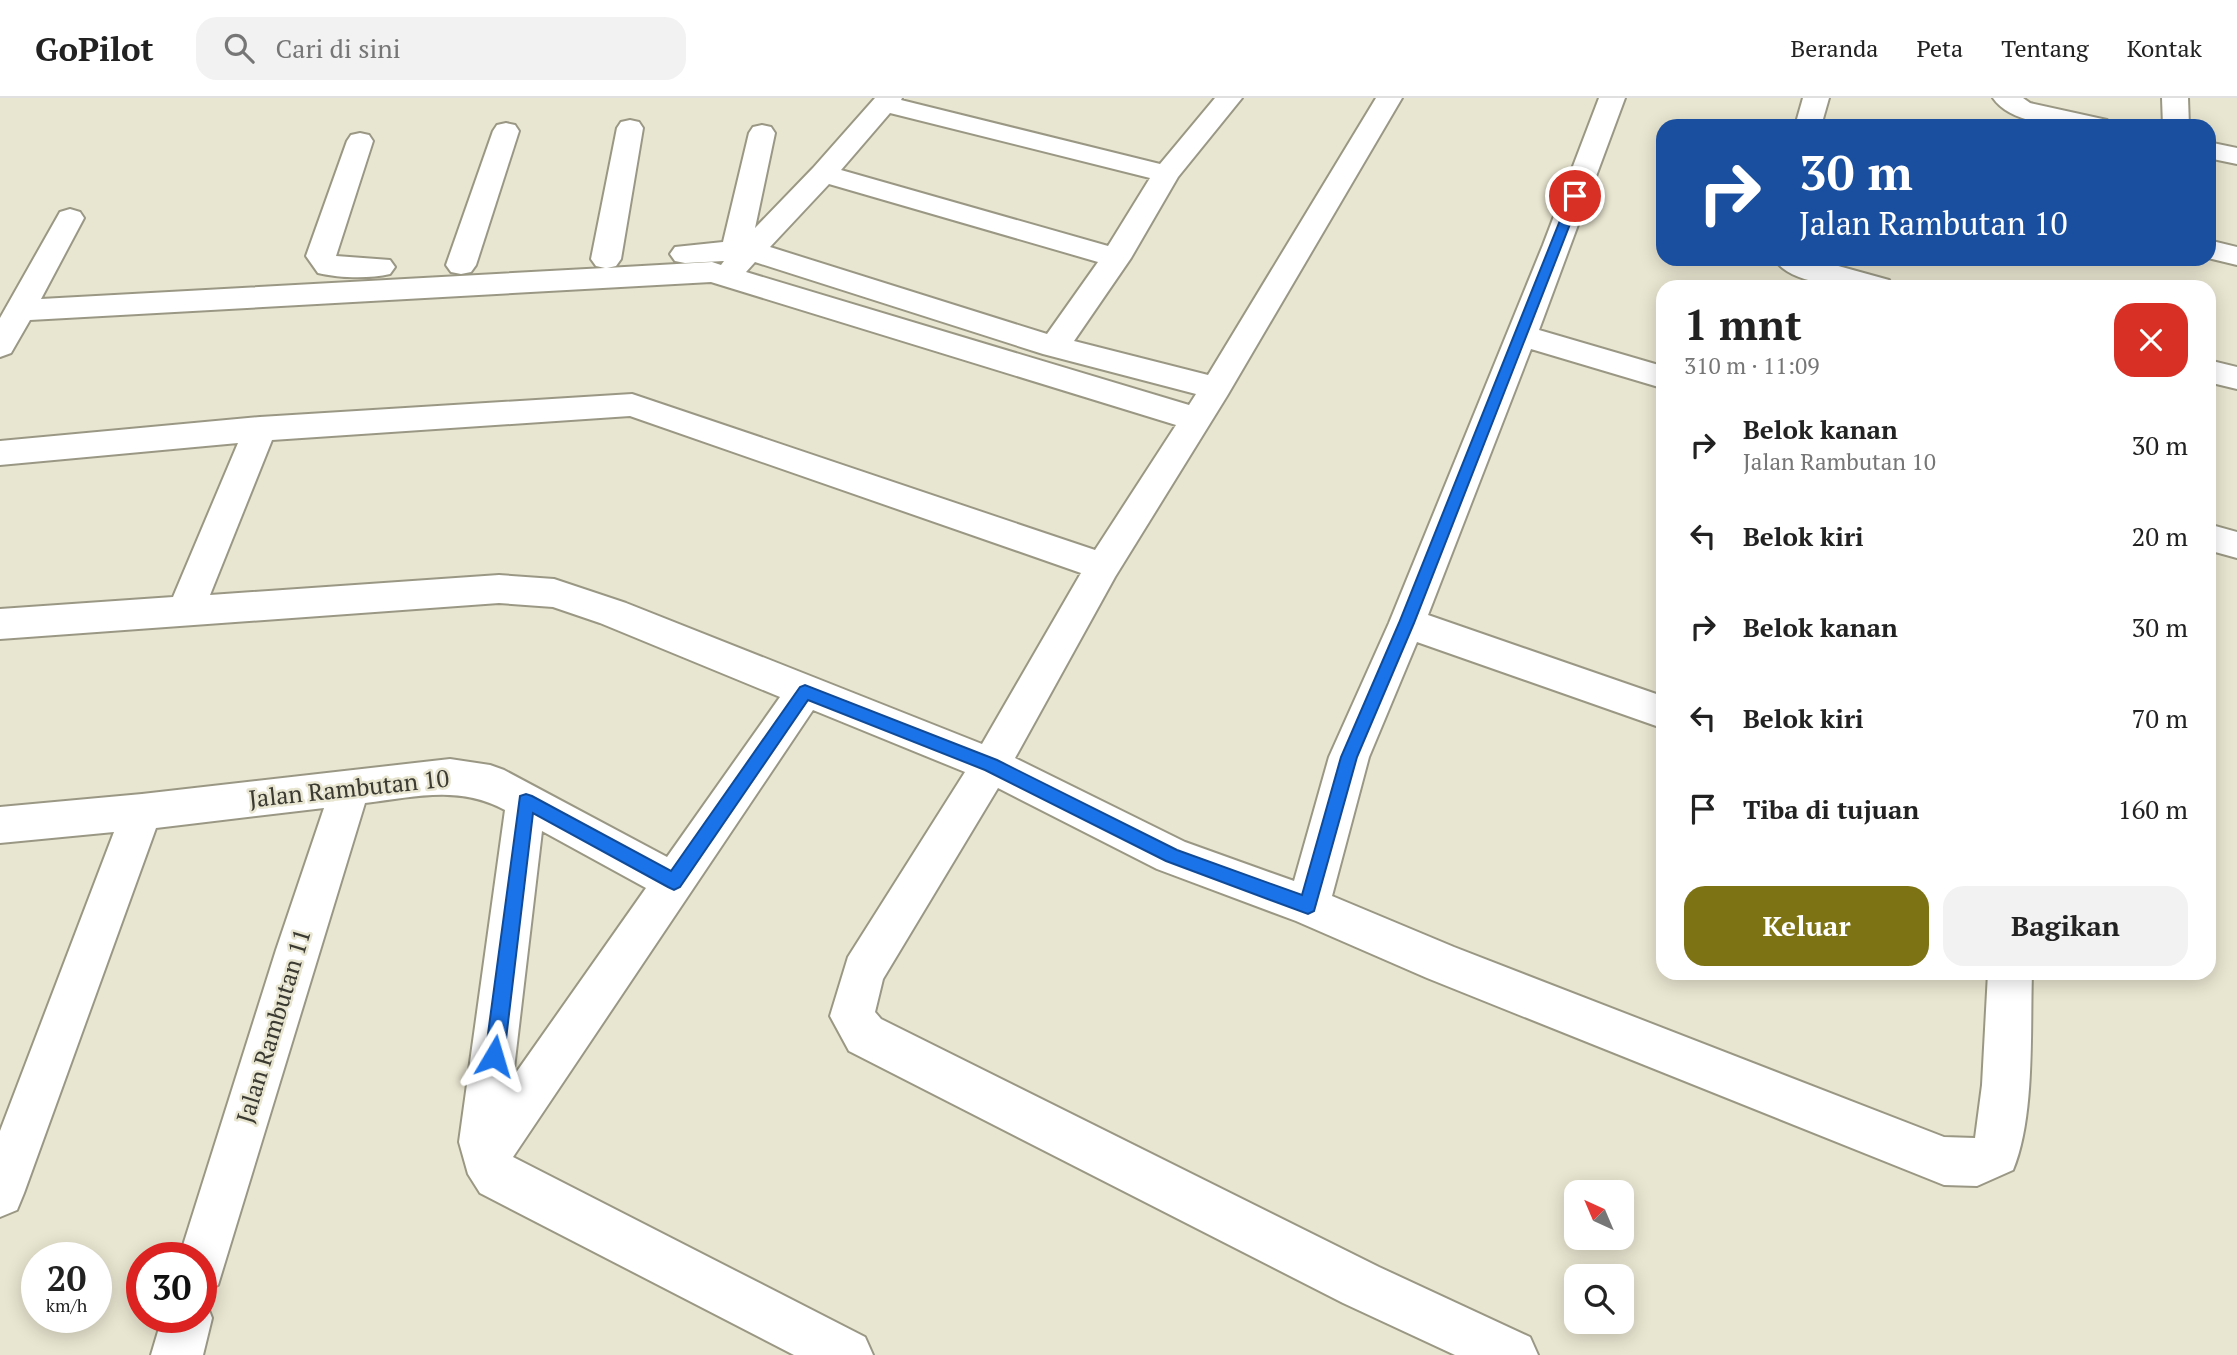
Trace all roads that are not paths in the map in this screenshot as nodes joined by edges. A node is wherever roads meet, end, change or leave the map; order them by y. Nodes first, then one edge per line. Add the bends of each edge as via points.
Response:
1 (1389, 98) edge
2 (1612, 98) edge
3 (1816, 98) edge
4 (2006, 98) edge
5 (2175, 98) edge
6 (1225, 99) edge
7 (887, 101) edge
8 (1810, 119) edge
9 (2066, 119) edge
10 (2176, 119) edge
11 (630, 128) dead end
12 (506, 131) dead end
13 (762, 133) dead end
14 (360, 141) dead end
15 (2216, 152) edge
16 (2237, 156) edge
17 (823, 174) junction
18 (1166, 174) junction
19 (70, 218) dead end
20 (2216, 251) edge
21 (2237, 256) edge
22 (737, 258) junction
23 (1116, 258) junction
24 (606, 259) junction
25 (461, 265) junction
26 (1803, 266) edge
27 (1850, 280) edge
28 (21, 310) junction
29 (1521, 335) junction
30 (0, 346) edge
31 (1054, 347) junction
32 (2216, 373) edge
33 (1656, 375) edge
34 (2237, 378) edge
35 (1216, 388) junction
36 (1196, 419) junction
37 (260, 429) junction
38 (0, 453) edge
39 (2216, 539) edge
40 (2237, 545) edge
41 (1103, 567) junction
42 (186, 609) junction
43 (1407, 623) junction
44 (0, 624) edge
45 (805, 691) junction
46 (1656, 710) edge
47 (991, 765) junction
48 (351, 786) junction
49 (526, 801) junction
50 (142, 812) junction
51 (0, 825) edge
52 (674, 882) junction
53 (1308, 906) junction
54 (2010, 980) edge
55 (485, 1157) junction
56 (0, 1193) edge
57 (209, 1242) edge
58 (183, 1333) edge
59 (177, 1355) edge
60 (847, 1355) edge
61 (1512, 1355) edge

1 - 35 street
2 - 29 street
3 - 8 street
4 - 9 street via 2021,109
5 - 10 street
6 - 18 street
7 - 17 street
7 - 18 street
11 - 24 street
12 - 25 street
13 - 22 street
14 - 25 street via 321,256 323,262 335,268
15 - 16 street
17 - 22 street
17 - 23 street
18 - 23 street
19 - 28 street
20 - 21 street
22 - 24 street
22 - 28 street via 700,273
22 - 31 street
22 - 36 street
23 - 31 street
24 - 25 street
26 - 27 street
28 - 30 street
29 - 33 street
29 - 43 street
31 - 35 street
32 - 34 street
35 - 36 street
36 - 41 street
37 - 38 street
37 - 41 street via 632,405
37 - 42 street
39 - 40 street
41 - 47 street
42 - 44 street
42 - 45 street via 499,589 554,593
43 - 46 street
43 - 53 street via 1349,757
45 - 47 street
45 - 52 street
47 - 53 street via 1172,856
47 - 61 street via 863,972 852,1016 865,1035 1361,1285
48 - 49 street, Jalan Rambutan 10 via 450,776 490,782
48 - 50 street, Jalan Rambutan 10
48 - 57 street, Jalan Rambutan 11
49 - 52 street, Jalan Rambutan 10
49 - 55 street via 482,1142
50 - 51 street, Jalan Rambutan 10
50 - 56 street
52 - 55 street
53 - 54 street via 1944,1161 1977,1163 1996,1153
55 - 60 street via 497,1176
58 - 59 street

